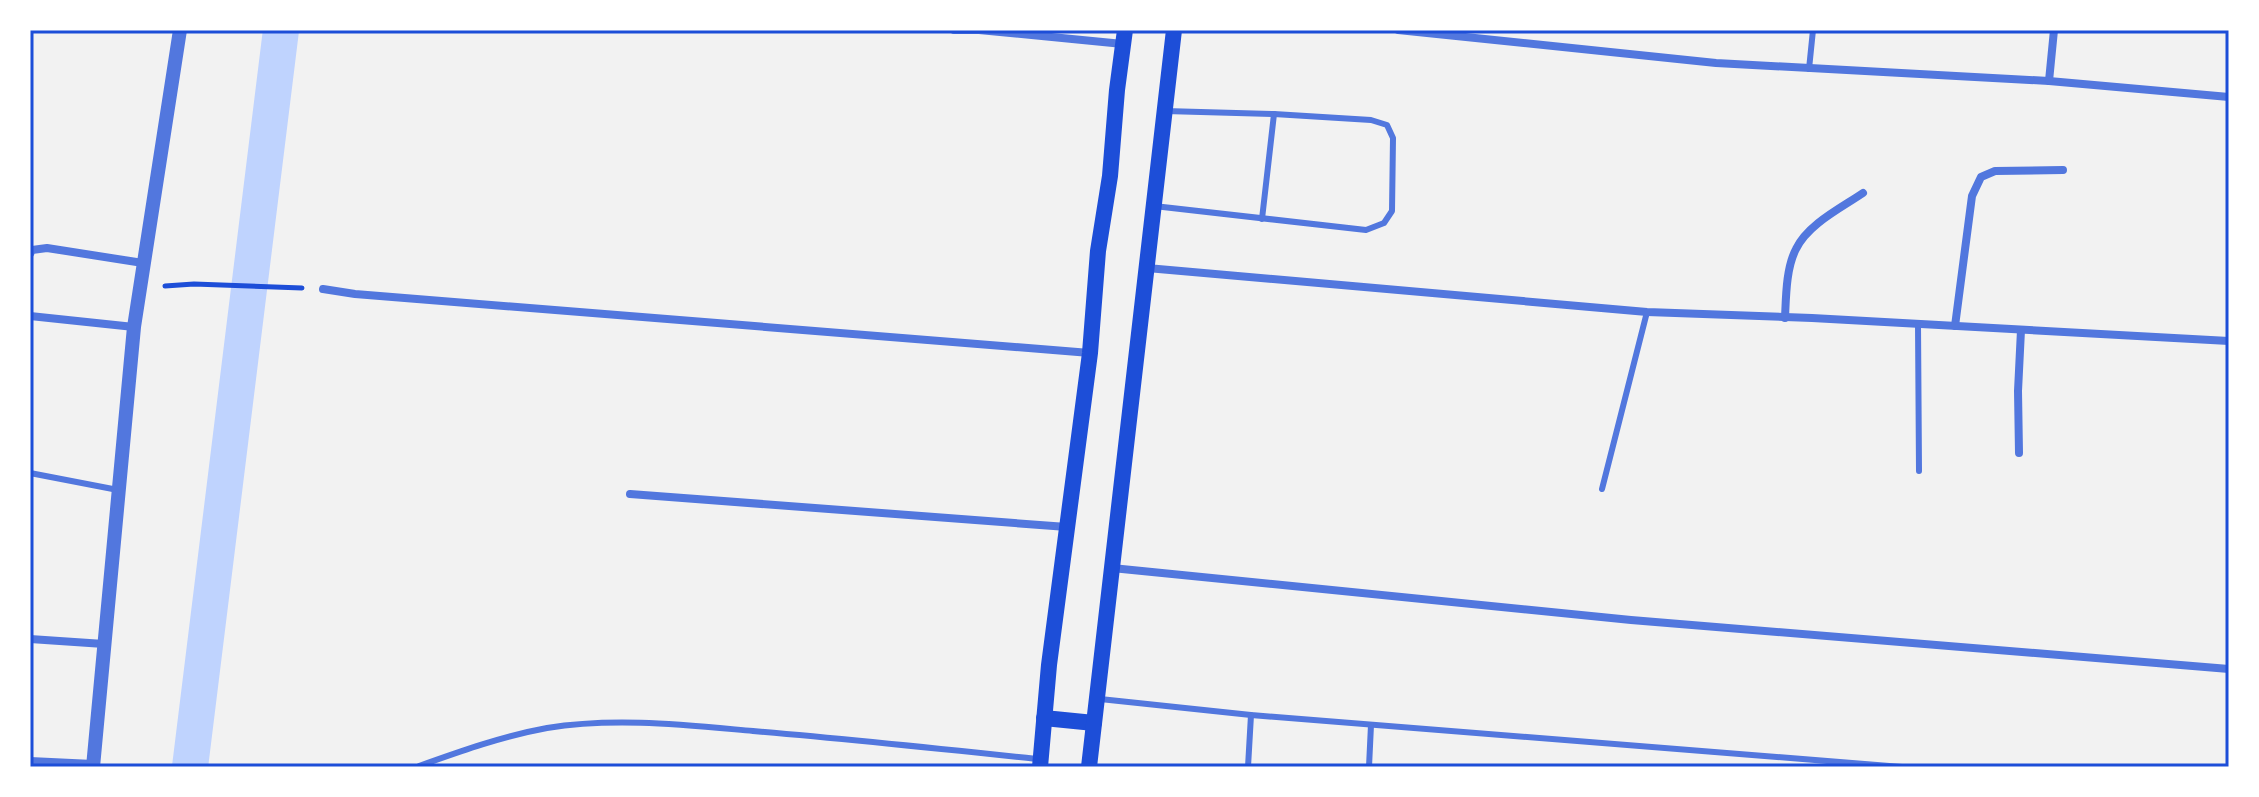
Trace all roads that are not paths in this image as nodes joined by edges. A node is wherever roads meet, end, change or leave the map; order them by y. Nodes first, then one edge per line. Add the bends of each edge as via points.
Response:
1 (180, 30) edge
2 (954, 30) edge
3 (979, 30) edge
4 (1174, 30) edge
5 (1398, 30) edge
6 (1813, 30) edge
7 (2054, 30) edge
8 (1124, 37) edge
9 (1809, 69) junction
10 (2049, 81) junction
11 (2229, 84) edge
12 (2225, 96) edge
13 (1165, 111) junction
14 (1274, 114) junction
15 (2063, 170) dead end
16 (1863, 193) dead end
17 (1154, 206) junction
18 (1262, 219) junction
19 (30, 254) edge
20 (143, 263) junction
21 (1147, 268) junction
22 (323, 289) road end
23 (1647, 312) junction
24 (30, 316) edge
25 (1785, 318) junction
26 (1918, 324) junction
27 (1955, 326) junction
28 (134, 327) junction
29 (2021, 330) junction
30 (2229, 341) edge
31 (1090, 353) junction
32 (2019, 453) dead end
33 (1919, 471) dead end
34 (30, 473) edge
35 (1602, 489) dead end
36 (118, 490) junction
37 (630, 494) dead end
38 (1067, 527) junction
39 (1112, 568) junction
40 (30, 639) edge
41 (104, 644) junction
42 (2229, 669) edge
43 (1097, 699) junction
44 (1251, 715) junction
45 (1044, 718) junction
46 (1094, 723) junction
47 (1371, 725) junction
48 (30, 761) edge
49 (1040, 763) edge
50 (93, 765) edge
51 (419, 766) edge
52 (1089, 767) edge
53 (1248, 767) edge
54 (1369, 767) edge
55 (1902, 767) edge

1 - 20 street
2 - 3 street
3 - 8 street
4 - 13 main road
5 - 9 street
6 - 9 lane
7 - 10 street
8 - 31 main road
9 - 10 street
10 - 12 street
11 - 12 street
13 - 14 lane
13 - 17 main road
14 - 18 lane
14 - 18 lane via 1387,125 1393,138 1392,211 1384,223 1366,230
15 - 27 street via 1995,171 1981,177 1972,196
16 - 25 street via 1812,228 1795,249
17 - 18 lane
17 - 21 main road
19 - 20 street via 47,248
20 - 28 street
21 - 23 street
21 - 39 main road
22 - 31 street
23 - 25 street
23 - 35 lane
24 - 28 street
25 - 26 street
26 - 27 street
26 - 33 lane
27 - 29 street
28 - 36 street
29 - 30 street
29 - 32 street
31 - 38 main road
34 - 36 lane
36 - 41 street
37 - 38 street
38 - 45 main road
39 - 42 street via 1631,620
39 - 43 main road
40 - 41 street
41 - 50 street
43 - 44 lane
43 - 46 main road
44 - 47 lane
44 - 53 lane
45 - 46 main road
45 - 49 main road
46 - 52 main road
47 - 54 lane
47 - 55 lane
48 - 50 street
49 - 51 lane via 832,738 603,723 491,741

